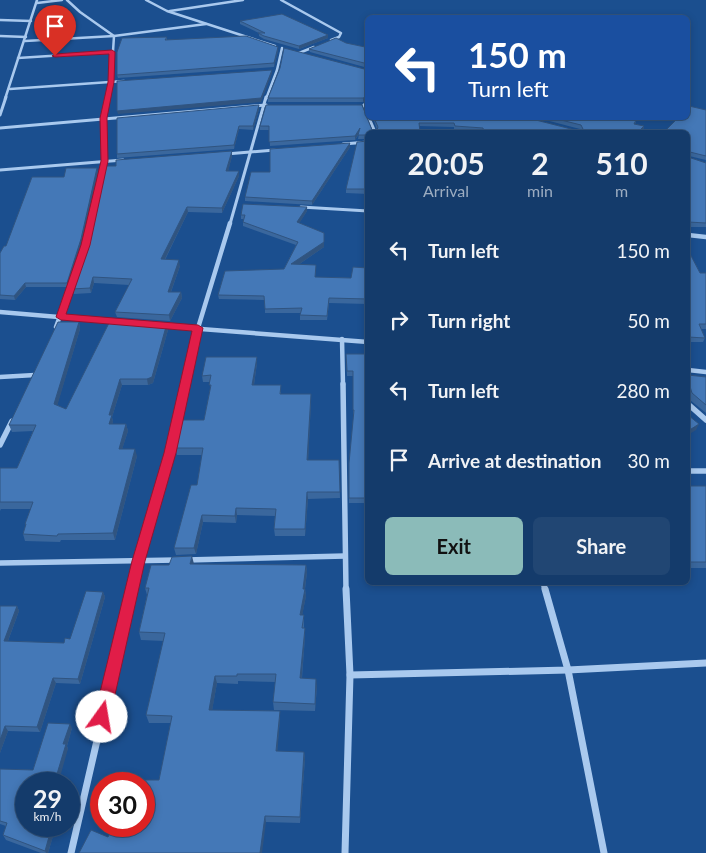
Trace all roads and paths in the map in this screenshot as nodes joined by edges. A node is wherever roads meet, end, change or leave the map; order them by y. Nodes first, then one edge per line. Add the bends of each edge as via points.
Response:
1 (62, 0) edge
2 (67, 0) edge
3 (146, 0) edge
4 (243, 0) edge
5 (281, 0) edge
6 (37, 2) edge
7 (167, 11) junction
8 (0, 20) edge
9 (31, 22) junction
10 (211, 24) junction
11 (0, 36) edge
12 (114, 36) junction
13 (26, 37) junction
14 (25, 42) junction
15 (323, 43) edge
16 (315, 47) edge
17 (282, 48) junction
18 (112, 52) junction
19 (299, 53) junction
20 (307, 55) edge
21 (18, 58) junction
22 (277, 70) junction
23 (267, 71) edge
24 (131, 81) edge
25 (111, 82) junction
26 (10, 89) junction
27 (0, 98) edge
28 (5, 99) junction
29 (263, 105) junction
30 (272, 105) edge
31 (355, 105) edge
32 (364, 105) edge
33 (0, 115) edge
34 (104, 118) junction
35 (0, 128) edge
36 (365, 142) edge
37 (339, 145) edge
38 (281, 150) edge
39 (252, 152) junction
40 (223, 154) edge
41 (124, 160) edge
42 (104, 161) junction
43 (0, 170) edge
44 (293, 207) edge
45 (365, 210) edge
46 (690, 235) edge
47 (706, 236) edge
48 (0, 312) edge
49 (61, 317) junction
50 (121, 322) edge
51 (159, 325) edge
52 (198, 328) junction
53 (53, 335) edge
54 (342, 340) junction
55 (365, 342) edge
56 (690, 370) edge
57 (706, 372) edge
58 (34, 375) edge
59 (0, 377) edge
60 (690, 406) edge
61 (13, 419) edge
62 (706, 420) edge
63 (0, 445) edge
64 (690, 471) edge
65 (706, 471) edge
66 (345, 556) junction
67 (138, 561) junction
68 (0, 563) edge
69 (545, 585) edge
70 (706, 663) edge
71 (568, 670) junction
72 (350, 675) junction
73 (71, 853) edge
74 (345, 853) edge
75 (604, 853) edge

1 - 6 street
2 - 12 street
3 - 7 street
4 - 7 street
5 - 15 street via 341,33 340,37
6 - 9 street
7 - 10 street
8 - 9 street
9 - 13 street
10 - 12 street
10 - 17 street
11 - 13 street
12 - 14 street
12 - 18 street
13 - 14 street
14 - 21 street
16 - 19 street
17 - 19 street
17 - 22 street
18 - 21 street
18 - 25 street
19 - 20 street
21 - 26 street
22 - 23 street
22 - 29 street
24 - 25 street
25 - 26 street
25 - 34 street
26 - 28 street
27 - 28 street
28 - 33 street
29 - 30 street
29 - 34 street
29 - 39 street
31 - 32 street
34 - 35 street
34 - 42 street
36 - 37 street
38 - 39 street
39 - 40 street
39 - 52 street
41 - 42 street
42 - 43 street
42 - 49 street via 86,245
44 - 45 street
46 - 47 street
48 - 49 street
49 - 50 street
49 - 53 street
51 - 52 street
52 - 54 street
52 - 67 street via 166,469
54 - 55 street
54 - 66 street
56 - 57 street
58 - 59 street
60 - 62 street
61 - 63 street
64 - 65 street
66 - 67 street
66 - 72 street
67 - 68 street
67 - 73 street
69 - 71 street
70 - 71 street
71 - 72 street
71 - 75 street
72 - 74 street

